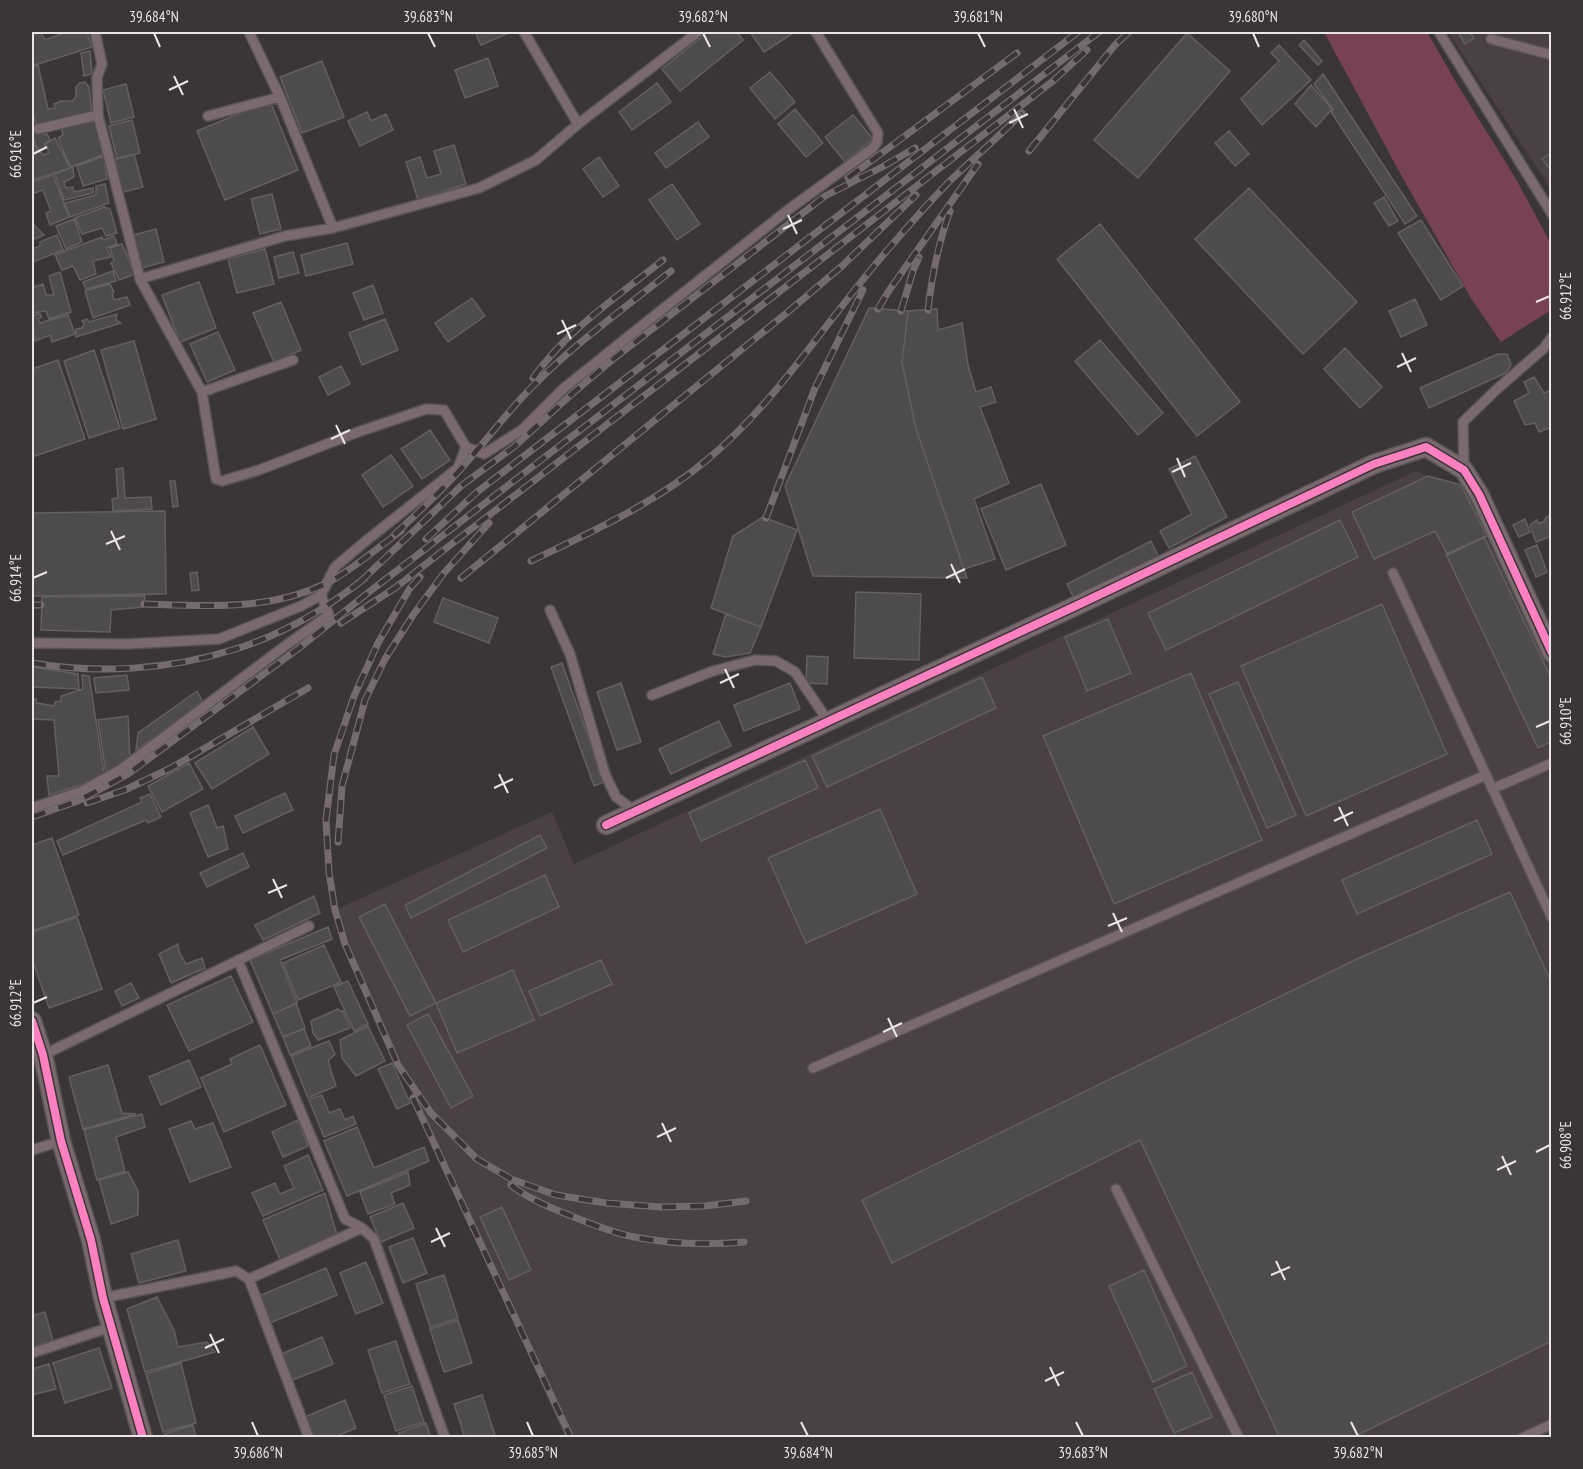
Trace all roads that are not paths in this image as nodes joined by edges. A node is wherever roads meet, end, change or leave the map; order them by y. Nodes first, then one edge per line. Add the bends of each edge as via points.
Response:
1 (95, 32) edge
2 (249, 32) edge
3 (524, 32) edge
4 (698, 32) edge
5 (816, 32) edge
6 (1439, 32) edge
7 (1491, 39) dead end
8 (1551, 55) edge
9 (280, 97) junction
10 (98, 115) junction
11 (208, 116) dead end
12 (578, 124) junction
13 (38, 129) dead end
14 (1551, 214) edge
15 (333, 228) junction
16 (140, 279) junction
17 (1551, 337) edge
18 (293, 360) dead end
19 (202, 392) junction
20 (466, 447) junction
21 (1464, 470) junction
22 (1393, 573) dead end
23 (321, 595) junction
24 (550, 610) dead end
25 (32, 643) edge
26 (1551, 653) edge
27 (652, 695) dead end
28 (828, 721) junction
29 (1551, 763) edge
30 (1486, 775) junction
31 (1492, 789) junction
32 (32, 808) edge
33 (635, 811) junction
34 (606, 825) dead end
35 (1551, 918) edge
36 (309, 926) dead end
37 (238, 960) junction
38 (32, 1021) edge
39 (43, 1054) junction
40 (813, 1068) dead end
41 (61, 1141) junction
42 (32, 1150) edge
43 (1116, 1189) dead end
44 (362, 1228) junction
45 (249, 1279) junction
46 (103, 1298) junction
47 (111, 1327) junction
48 (32, 1353) edge
49 (1551, 1424) edge
50 (143, 1437) edge
51 (309, 1437) edge
52 (445, 1437) edge
53 (1239, 1437) edge
54 (1522, 1437) edge

1 - 10 lane via 102,64 97,78
2 - 9 lane
3 - 12 lane
4 - 12 lane
5 - 20 lane via 878,133 873,148 635,331 563,389 523,429 484,454
6 - 14 lane
7 - 8 lane
9 - 11 lane
9 - 15 lane
10 - 13 lane
10 - 16 lane
12 - 15 lane via 536,160 479,188
15 - 16 lane via 285,236
16 - 19 lane
17 - 21 lane via 1544,349 1463,422
18 - 19 lane
19 - 20 lane via 216,479 222,481 426,409 444,410
20 - 23 lane via 458,468 335,567
21 - 26 street via 1479,494
21 - 28 street via 1426,447 1374,464
22 - 30 lane
23 - 25 lane via 219,639 128,644
23 - 32 lane via 329,615 120,771 82,791
24 - 33 lane via 570,654 605,774 616,797
27 - 28 lane via 713,671 755,660 776,661 795,672
28 - 33 street
29 - 31 lane
30 - 31 lane
30 - 40 lane
31 - 35 lane
33 - 34 street
36 - 37 lane
37 - 39 lane
37 - 44 lane via 345,1219
38 - 39 street
39 - 41 street
41 - 42 lane
41 - 46 street via 91,1240
43 - 53 lane
44 - 45 lane
44 - 52 lane via 374,1239
45 - 46 lane via 236,1271
45 - 51 lane
46 - 47 street
47 - 48 lane
47 - 50 street
49 - 54 lane

